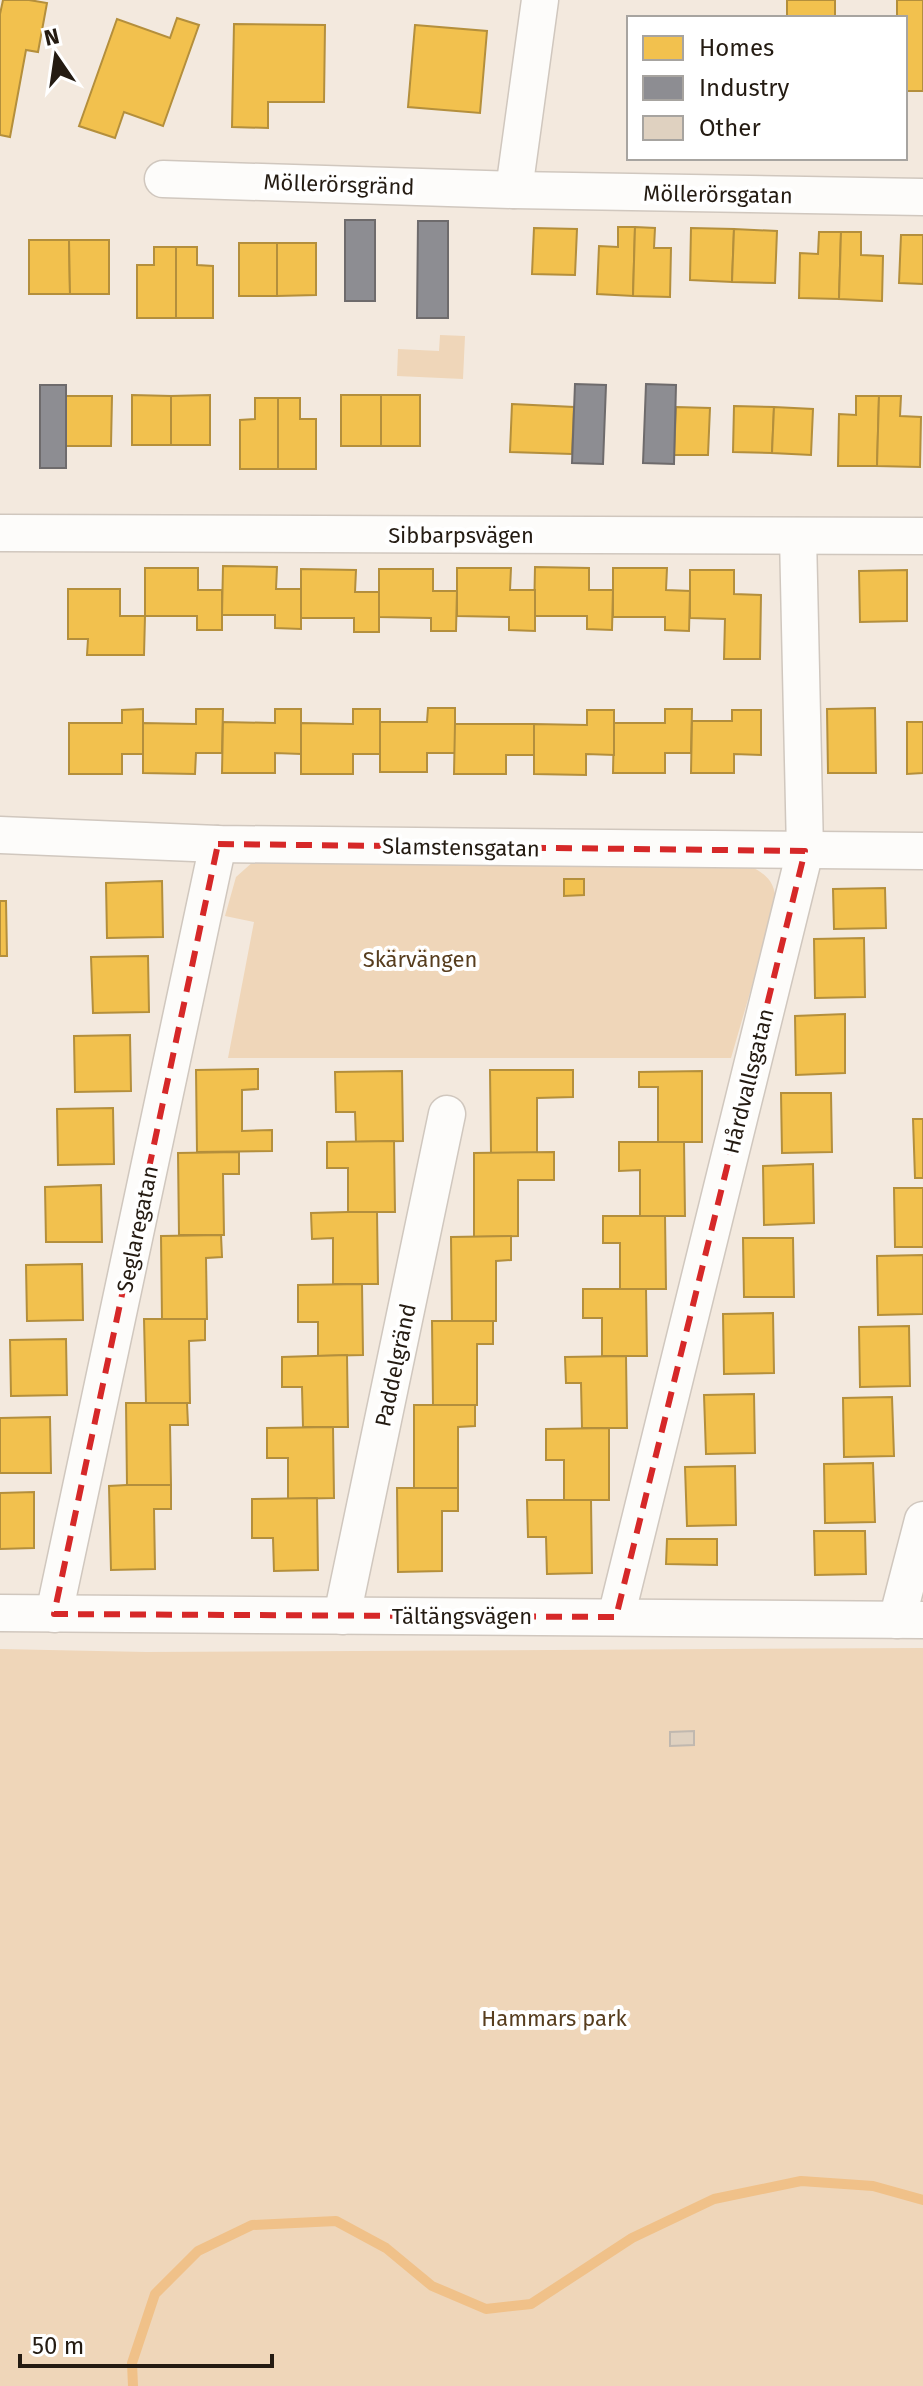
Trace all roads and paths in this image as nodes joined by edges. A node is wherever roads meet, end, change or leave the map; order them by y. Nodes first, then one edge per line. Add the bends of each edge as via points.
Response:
1 (540, 0) edge
2 (163, 179) dead end
3 (514, 190) junction
4 (923, 197) edge
5 (1, 536) edge
6 (798, 536) junction
7 (923, 536) edge
8 (0, 835) edge
9 (218, 844) junction
10 (805, 851) junction
11 (923, 851) edge
12 (447, 1114) dead end
13 (923, 1520) edge
14 (0, 1613) edge
15 (54, 1614) junction
16 (342, 1616) junction
17 (616, 1617) junction
18 (910, 1620) edge

1 - 3 street
2 - 3 street, Möllerörsgränd
3 - 4 street, Möllerörsgatan
5 - 6 street, Sibbarpsvägen
6 - 7 street, Sibbarpsvägen
6 - 10 street, Hårdvallsgatan
8 - 9 street, Slamstensgatan
9 - 10 street, Slamstensgatan
9 - 15 street, Seglaregatan
10 - 11 street, Slamstensgatan
10 - 17 street, Hårdvallsgatan
12 - 16 street, Paddelgränd
13 - 18 street
14 - 15 street, Tältängsvägen
15 - 16 street, Tältängsvägen
16 - 17 street, Tältängsvägen
17 - 18 street, Tältängsvägen

